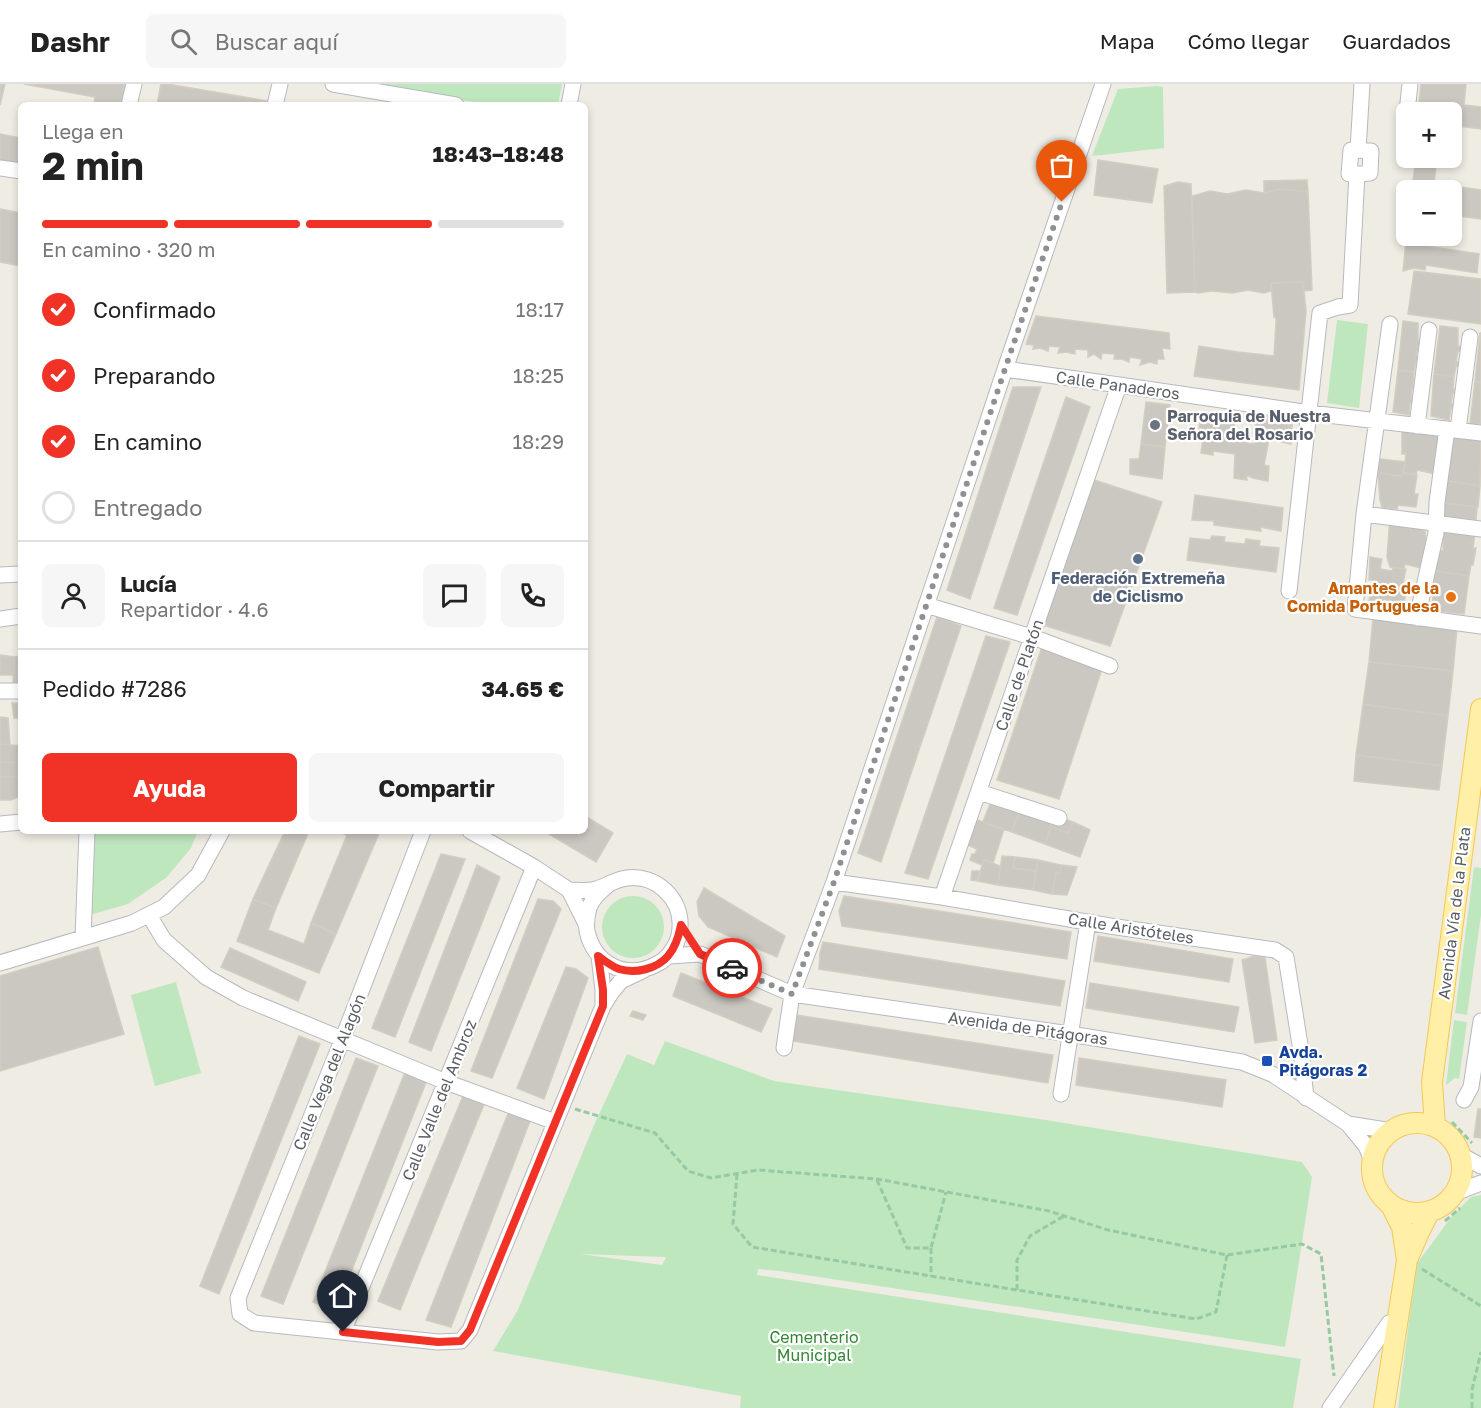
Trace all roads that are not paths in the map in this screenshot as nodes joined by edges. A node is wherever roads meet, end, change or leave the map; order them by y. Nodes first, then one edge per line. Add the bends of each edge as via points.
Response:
1 (134, 84) edge
2 (280, 84) edge
3 (333, 84) edge
4 (573, 84) edge
5 (1103, 84) edge
6 (1362, 84) edge
7 (1410, 84) edge
8 (130, 102) edge
9 (276, 102) edge
10 (422, 102) edge
11 (570, 102) edge
12 (1408, 102) edge
13 (0, 168) edge
14 (18, 171) edge
15 (1390, 324) dead end
16 (1430, 330) dead end
17 (1470, 337) dead end
18 (1005, 369) junction
19 (1119, 385) junction
20 (1310, 413) junction
21 (1376, 422) junction
22 (1417, 426) junction
23 (1452, 430) junction
24 (1481, 433) edge
25 (1364, 514) junction
26 (1437, 523) junction
27 (1481, 529) edge
28 (18, 574) edge
29 (0, 575) edge
30 (1289, 591) dead end
31 (926, 605) junction
32 (18, 616) edge
33 (1417, 618) junction
34 (0, 619) edge
35 (1481, 626) edge
36 (1032, 638) junction
37 (1110, 666) dead end
38 (0, 691) edge
39 (18, 691) edge
40 (1481, 709) edge
41 (979, 792) junction
42 (1059, 818) dead end
43 (18, 822) edge
44 (0, 824) edge
45 (87, 834) edge
46 (220, 834) edge
47 (422, 834) edge
48 (475, 834) edge
49 (534, 867) junction
50 (834, 882) junction
51 (610, 884) junction
52 (569, 890) junction
53 (942, 897) junction
54 (149, 915) junction
55 (1088, 922) junction
56 (586, 924) junction
57 (681, 925) junction
58 (82, 938) junction
59 (700, 954) junction
60 (598, 956) junction
61 (669, 956) junction
62 (0, 963) edge
63 (644, 970) junction
64 (792, 994) junction
65 (603, 1006) junction
66 (1481, 1022) edge
67 (1070, 1034) junction
68 (343, 1038) junction
69 (784, 1048) dead end
70 (446, 1082) junction
71 (1432, 1082) junction
72 (1061, 1094) dead end
73 (1306, 1098) junction
74 (1464, 1100) dead end
75 (555, 1122) junction
76 (1348, 1124) junction
77 (1435, 1127) junction
78 (1400, 1128) junction
79 (1461, 1155) junction
80 (1373, 1162) junction
81 (1481, 1166) edge
82 (1481, 1183) edge
83 (1460, 1198) junction
84 (1391, 1205) junction
85 (1436, 1217) junction
86 (1407, 1260) junction
87 (1397, 1323) junction
88 (343, 1332) junction
89 (1333, 1403) edge
90 (1384, 1408) edge

1 - 8 street
2 - 9 street
3 - 10 street
4 - 11 street
5 - 18 street
6 - 20 street via 1358,150 1371,151 1370,173 1357,174 1350,305 1320,313
7 - 12 street
13 - 14 street
15 - 21 street
16 - 22 street
17 - 23 street
18 - 19 street, Calle Panaderos
18 - 31 street
19 - 20 street, Calle Panaderos
19 - 36 street, Calle de Platón
20 - 21 street, Calle Panaderos
20 - 30 street
21 - 22 street, Calle Panaderos
21 - 25 street
22 - 23 street, Calle Panaderos
23 - 24 street, Calle Panaderos
23 - 26 street via 1437,502
25 - 26 street
25 - 33 street via 1355,609
26 - 27 street
26 - 33 street
28 - 29 street
31 - 36 street
31 - 50 street
32 - 34 street
33 - 35 street
36 - 37 street
36 - 41 street, Calle de Platón
38 - 39 street
40 - 71 main road, Avenida Vía de la Plata
41 - 42 street
41 - 53 street, Calle de Platón
43 - 44 street
45 - 58 street
46 - 54 street via 198,874 164,907
47 - 68 street, Calle Vega del Alagón
48 - 49 street
49 - 52 street
49 - 70 street, Calle Valle del Ambroz
50 - 53 street, Calle Aristóteles
50 - 64 street
51 - 52 street via 592,890
51 - 56 street via 597,894
51 - 57 street via 626,878 643,878 658,884 678,909
52 - 56 street
53 - 55 street, Calle Aristóteles
54 - 58 street
54 - 68 street via 164,939 206,977 243,998
55 - 67 street
55 - 73 street, Calle Aristóteles via 1271,949 1286,957
56 - 60 street
57 - 59 street
57 - 61 street
58 - 62 street
59 - 61 street, Avenida de Pitágoras
59 - 64 street, Avenida de Pitágoras
60 - 63 street via 620,969
60 - 65 street
61 - 63 street
63 - 65 street via 621,981
64 - 67 street, Avenida de Pitágoras
64 - 69 street
65 - 75 street
66 - 74 street via 1471,1087
67 - 72 street
67 - 73 street, Avenida de Pitágoras via 1242,1062 1272,1074
68 - 70 street
68 - 88 street, Calle Vega del Alagón via 238,1298 240,1314 254,1323
70 - 75 street
70 - 88 street, Calle Valle del Ambroz
71 - 77 main road, Avenida Vía de la Plata
71 - 78 main road, Avenida Vía de la Plata
73 - 76 street, Avenida de Pitágoras
75 - 88 street via 470,1330 461,1341
76 - 78 street
76 - 80 street
77 - 78 main road via 1426,1124
77 - 79 main road via 1449,1137
78 - 80 main road via 1384,1138
79 - 81 street
79 - 83 main road
80 - 84 main road via 1376,1186
82 - 83 street
83 - 85 main road via 1439,1208
84 - 85 main road via 1405,1212
84 - 86 main road via 1402,1227
85 - 86 main road via 1419,1232
86 - 87 main road
87 - 89 street via 1389,1323
87 - 90 main road

